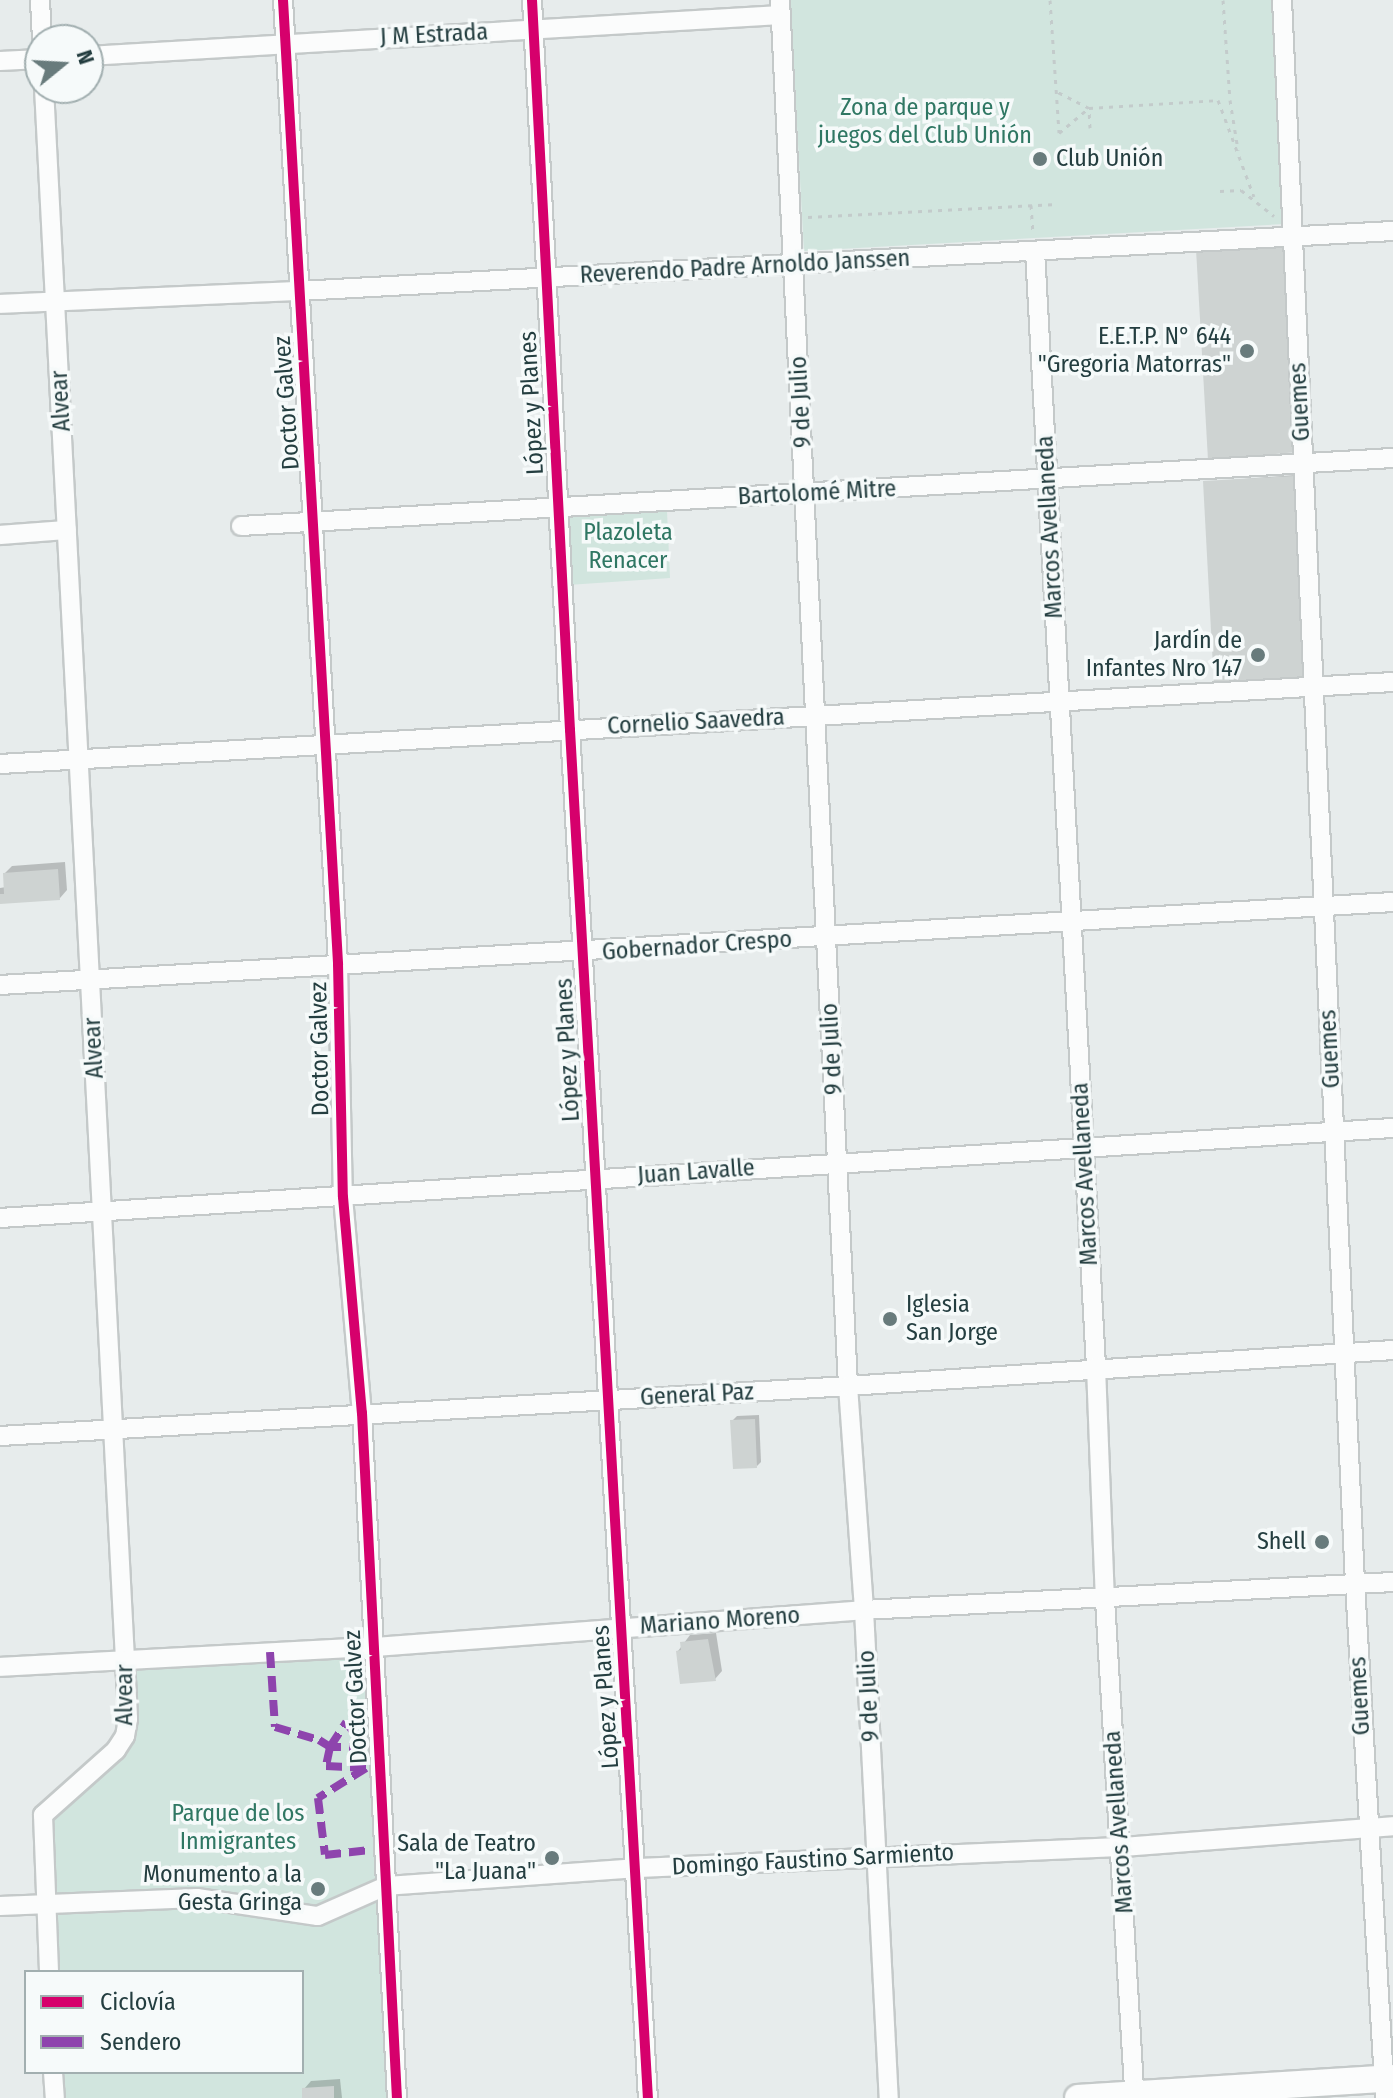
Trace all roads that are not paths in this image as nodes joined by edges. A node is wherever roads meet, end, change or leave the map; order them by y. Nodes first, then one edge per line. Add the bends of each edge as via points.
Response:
1 (40, 0) edge
2 (283, 0) edge
3 (532, 0) edge
4 (1282, 0) edge
5 (781, 7) edge
6 (41, 24) edge
7 (533, 29) junction
8 (285, 44) junction
9 (104, 55) edge
10 (24, 60) edge
11 (0, 61) edge
12 (45, 104) edge
13 (1393, 231) edge
14 (1293, 237) junction
15 (1034, 242) junction
16 (794, 264) junction
17 (546, 278) junction
18 (299, 291) junction
19 (55, 300) junction
20 (0, 304) edge
21 (1393, 458) edge
22 (1303, 464) junction
23 (1047, 480) junction
24 (805, 494) junction
25 (557, 509) junction
26 (316, 523) junction
27 (241, 526) dead end
28 (67, 530) junction
29 (0, 535) edge
30 (1393, 682) edge
31 (1313, 687) junction
32 (1060, 701) junction
33 (816, 716) junction
34 (570, 730) junction
35 (327, 744) junction
36 (79, 759) junction
37 (0, 764) edge
38 (1393, 902) edge
39 (1323, 906) junction
40 (1072, 922) junction
41 (826, 938) junction
42 (582, 953) junction
43 (338, 964) junction
44 (91, 980) junction
45 (0, 985) edge
46 (1393, 1128) edge
47 (1333, 1131) junction
48 (1084, 1147) junction
49 (837, 1163) junction
50 (595, 1178) junction
51 (343, 1197) junction
52 (103, 1212) junction
53 (0, 1218) edge
54 (1393, 1350) edge
55 (1343, 1353) junction
56 (1096, 1367) junction
57 (848, 1386) junction
58 (607, 1400) junction
59 (362, 1413) junction
60 (113, 1430) junction
61 (0, 1436) edge
62 (1393, 1582) edge
63 (1355, 1584) junction
64 (1105, 1600) junction
65 (864, 1610) junction
66 (621, 1628) junction
67 (374, 1647) junction
68 (125, 1660) junction
69 (0, 1667) edge
70 (1393, 1826) edge
71 (1367, 1828) junction
72 (1122, 1847) junction
73 (877, 1858) junction
74 (636, 1868) junction
75 (386, 1886) junction
76 (45, 1903) junction
77 (0, 1906) edge
78 (49, 1970) edge
79 (53, 2074) edge
80 (1387, 2085) edge
81 (1135, 2096) edge
82 (55, 2098) edge
83 (397, 2098) edge
84 (648, 2098) edge
85 (889, 2098) edge
86 (1078, 2098) edge

1 - 6 street
2 - 8 street, Doctor Galvez
3 - 7 street, López y Planes
4 - 14 street, Guemes
5 - 7 street, J M Estrada
5 - 16 street, 9 de Julio
7 - 8 street, J M Estrada
7 - 17 street, López y Planes
8 - 9 street, J M Estrada
8 - 18 street, Doctor Galvez
10 - 11 street
12 - 19 street, Alvear
13 - 14 street, Reverendo Padre Arnoldo Janssen
14 - 15 street, Reverendo Padre Arnoldo Janssen
14 - 22 street, Guemes
15 - 16 street, Reverendo Padre Arnoldo Janssen
15 - 23 street, Marcos Avellaneda
16 - 17 street, Reverendo Padre Arnoldo Janssen
16 - 24 street, 9 de Julio
17 - 18 street, Reverendo Padre Arnoldo Janssen
17 - 25 street, López y Planes
18 - 19 street, Reverendo Padre Arnoldo Janssen
18 - 26 street, Doctor Galvez
19 - 20 street, Reverendo Padre Arnoldo Janssen
19 - 28 street, Alvear
21 - 22 street, Bartolomé Mitre
22 - 23 street, Bartolomé Mitre
22 - 31 street, Guemes
23 - 24 street, Bartolomé Mitre
23 - 32 street, Marcos Avellaneda
24 - 25 street, Bartolomé Mitre
24 - 33 street, 9 de Julio
25 - 26 street, Bartolomé Mitre
25 - 34 street, López y Planes
26 - 27 street, Bartolomé Mitre
26 - 35 street, Doctor Galvez
28 - 29 street
28 - 36 street, Alvear
30 - 31 street, Cornelio Saavedra
31 - 32 street, Cornelio Saavedra
31 - 39 street, Guemes
32 - 33 street, Cornelio Saavedra
32 - 40 street, Marcos Avellaneda
33 - 34 street, Cornelio Saavedra
33 - 41 street, 9 de Julio
34 - 35 street, Cornelio Saavedra
34 - 42 street, López y Planes
35 - 36 street, Cornelio Saavedra
35 - 43 street, Doctor Galvez
36 - 37 street, Cornelio Saavedra
36 - 44 street, Alvear
38 - 39 street, Gobernador Crespo
39 - 40 street, Gobernador Crespo
39 - 47 street, Guemes
40 - 41 street, Gobernador Crespo
40 - 48 street, Marcos Avellaneda
41 - 42 street, Gobernador Crespo
41 - 49 street, 9 de Julio
42 - 43 street, Gobernador Crespo
42 - 50 street, López y Planes
43 - 44 street, Gobernador Crespo
43 - 51 street, Doctor Galvez
44 - 45 street, Gobernador Crespo
44 - 52 street, Alvear
46 - 47 street, Juan Lavalle
47 - 48 street, Juan Lavalle
47 - 55 street, Guemes
48 - 49 street, Juan Lavalle
48 - 56 street, Marcos Avellaneda
49 - 50 street, Juan Lavalle
49 - 57 street, 9 de Julio
50 - 51 street, Juan Lavalle
50 - 58 street, López y Planes
51 - 52 street, Juan Lavalle
51 - 59 street, Doctor Galvez
52 - 53 street, Juan Lavalle
52 - 60 street, Alvear
54 - 55 street, General Paz
55 - 56 street, General Paz
55 - 63 street, Guemes
56 - 57 street, General Paz
56 - 64 street, Marcos Avellaneda
57 - 58 street, General Paz
57 - 65 street, 9 de Julio
58 - 59 street, General Paz
58 - 66 street, López y Planes
59 - 60 street, General Paz
59 - 67 street, Doctor Galvez
60 - 61 street, General Paz
60 - 68 street, Alvear
62 - 63 street, Mariano Moreno
63 - 64 street, Mariano Moreno
63 - 71 street, Guemes
64 - 65 street, Mariano Moreno
64 - 72 street, Marcos Avellaneda
65 - 66 street, Mariano Moreno
65 - 73 street, 9 de Julio
66 - 67 street, Mariano Moreno
66 - 74 street, López y Planes
67 - 68 street, Mariano Moreno
67 - 75 street, Doctor Galvez
68 - 69 street, Mariano Moreno
68 - 76 street, Alvear via 125,1736 43,1815
70 - 71 street, Domingo Faustino Sarmiento
71 - 72 street, Domingo Faustino Sarmiento
71 - 80 street, Guemes
72 - 73 street, Domingo Faustino Sarmiento
72 - 81 street, Marcos Avellaneda
73 - 74 street, Domingo Faustino Sarmiento
73 - 85 street, 9 de Julio
74 - 75 street, Domingo Faustino Sarmiento
74 - 84 street, López y Planes
75 - 76 street, Domingo Faustino Sarmiento via 318,1916 197,1898
75 - 83 street, Doctor Galvez
76 - 77 street, Domingo Faustino Sarmiento
76 - 78 street, Alvear
79 - 82 street
80 - 81 main road
81 - 86 main road

